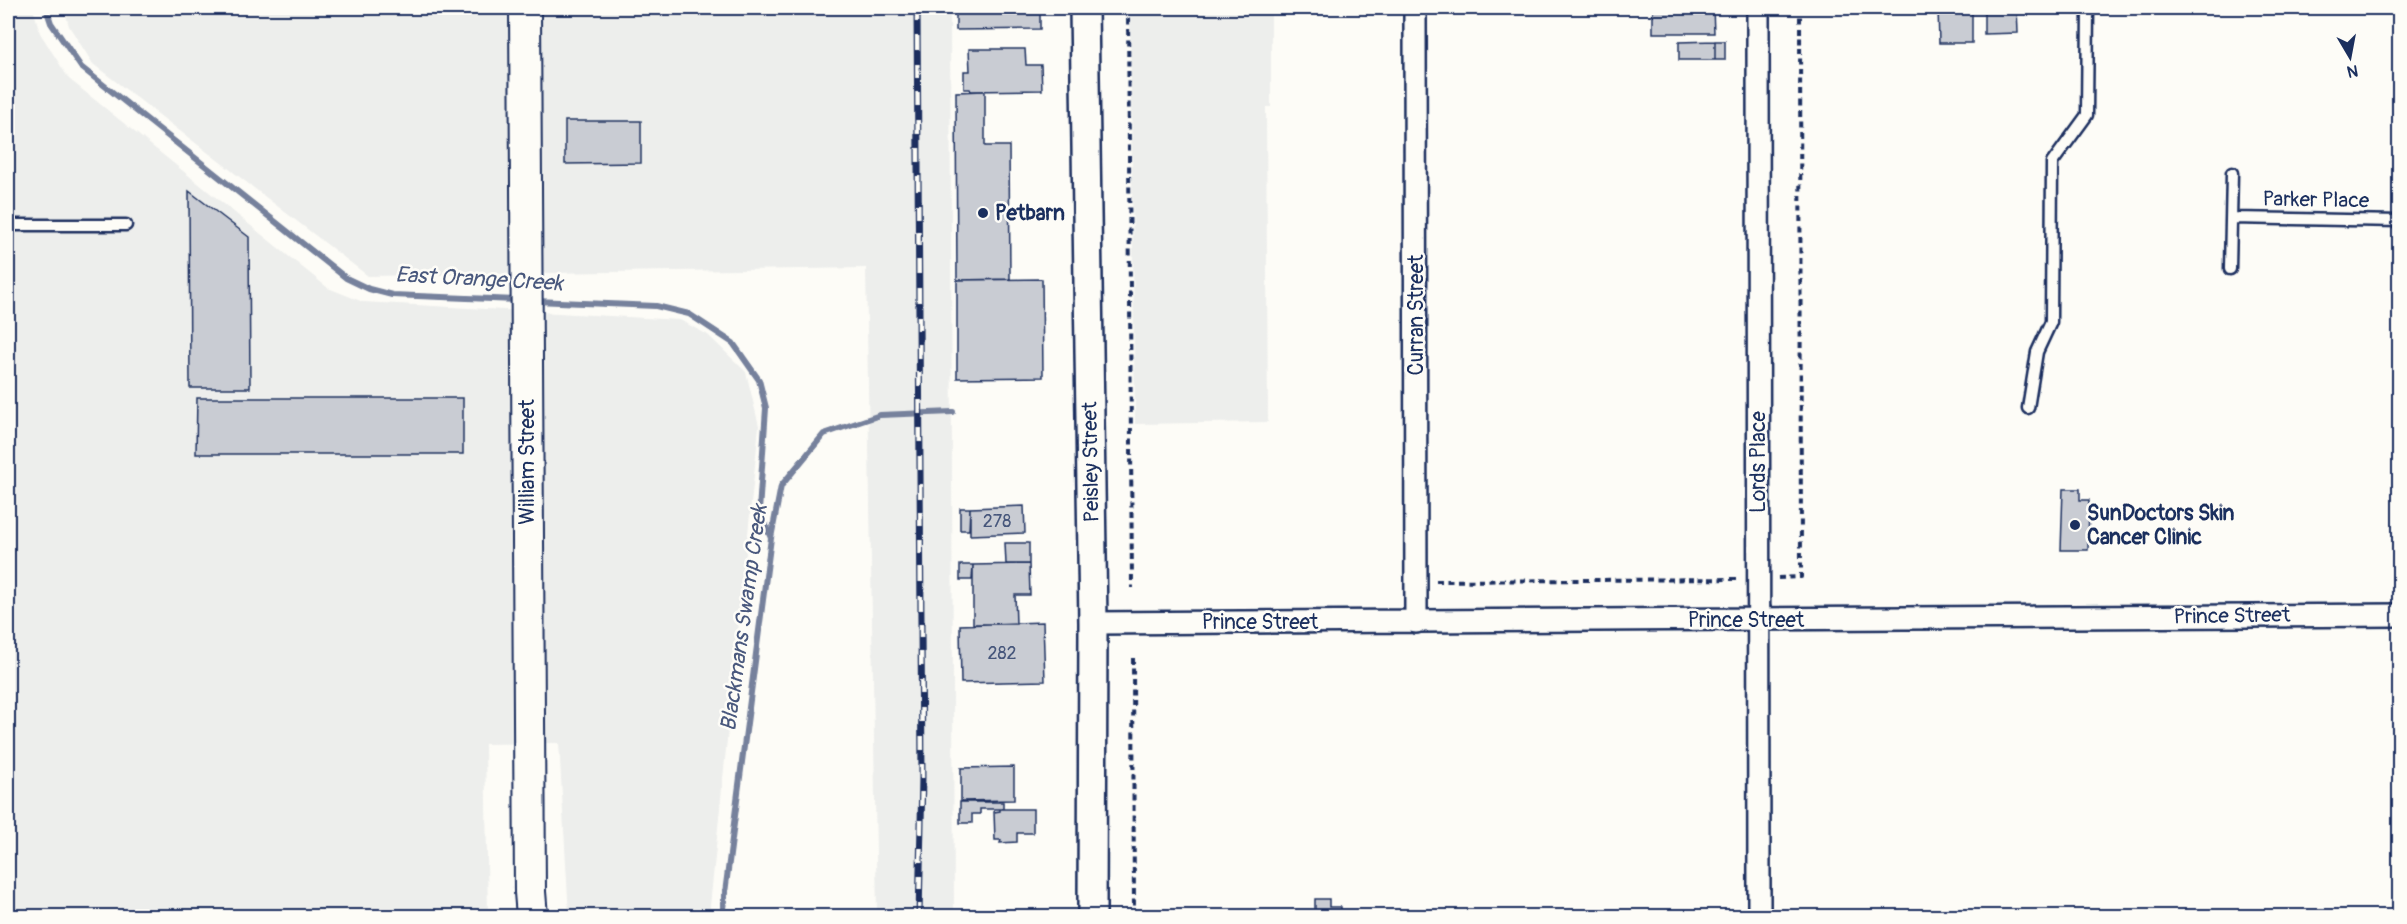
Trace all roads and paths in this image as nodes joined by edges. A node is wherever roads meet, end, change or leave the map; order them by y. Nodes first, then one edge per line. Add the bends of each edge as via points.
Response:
1 (525, 8) edge
2 (1084, 8) edge
3 (1128, 8) edge
4 (1415, 8) edge
5 (1758, 8) edge
6 (1800, 8) edge
7 (2088, 8) edge
8 (2232, 173) dead end
9 (2232, 218) junction
10 (2400, 221) edge
11 (8, 225) edge
12 (126, 225) dead end
13 (2230, 269) dead end
14 (2028, 408) dead end
15 (1758, 578) junction
16 (1416, 581) junction
17 (1132, 588) dead end
18 (2400, 615) edge
19 (1758, 620) junction
20 (1416, 622) junction
21 (1093, 623) junction
22 (1133, 658) dead end
23 (532, 916) edge
24 (1092, 916) edge
25 (1134, 916) edge
26 (1759, 916) edge

1 - 23 main road, William Street
2 - 21 street, Peisley Street
3 - 17 path
4 - 16 street, Curran Street
5 - 15 street, Lords Place
6 - 15 path via 1801,577
7 - 14 lane via 2087,115 2052,163 2051,322 2037,352
8 - 9 lane, Parker Place
9 - 10 lane, Parker Place
9 - 13 lane, Parker Place
11 - 12 lane
15 - 16 path
15 - 19 street, Lords Place
16 - 20 street, Curran Street
18 - 19 street, Prince Street
19 - 20 street, Prince Street
19 - 26 street, Lords Place
20 - 21 street, Prince Street
21 - 24 street, Peisley Street
22 - 25 path

